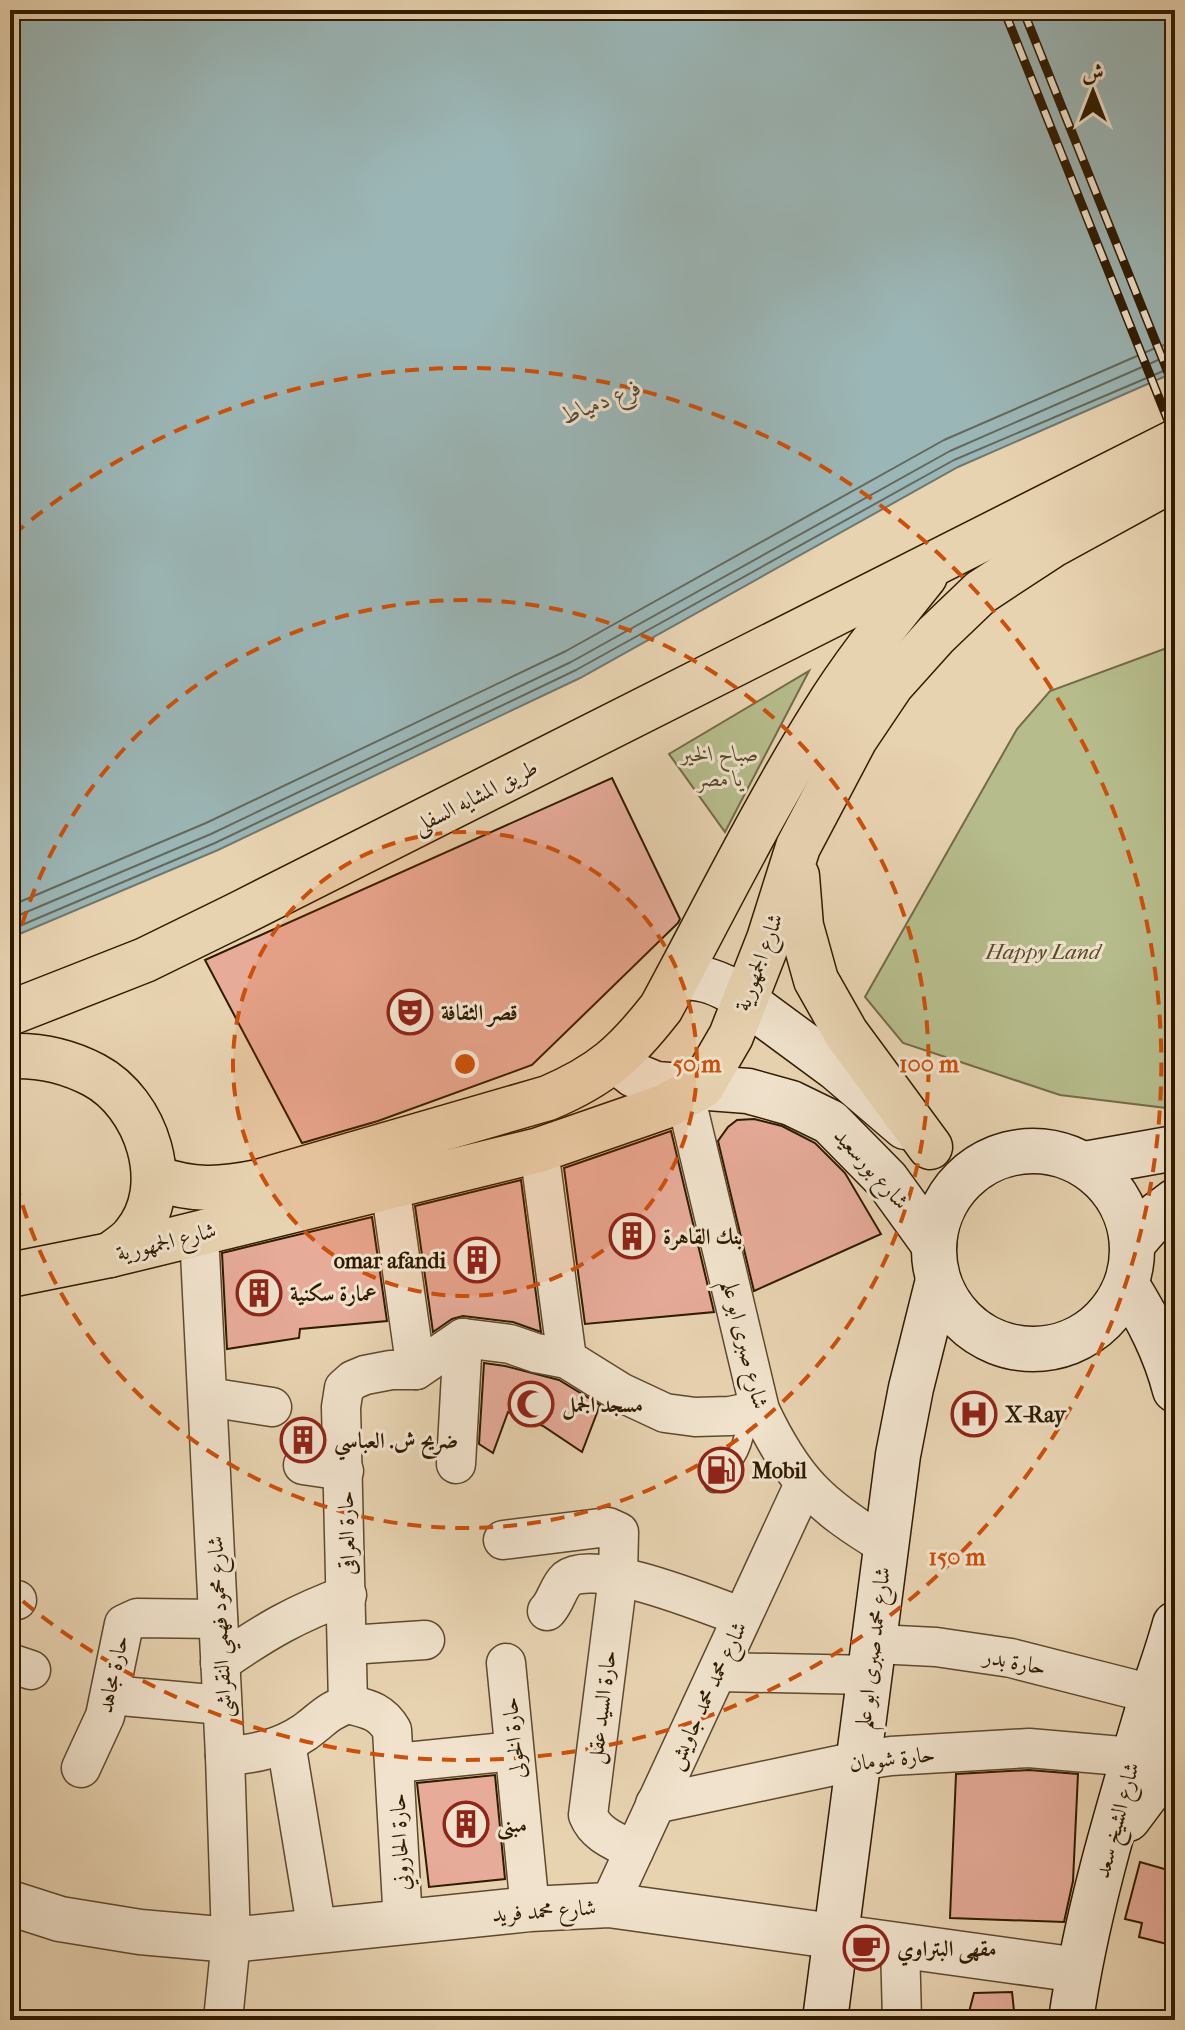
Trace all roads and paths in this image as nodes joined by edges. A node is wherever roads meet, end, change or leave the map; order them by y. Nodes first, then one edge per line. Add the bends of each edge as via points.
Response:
1 (1175, 442) edge
2 (1175, 478) edge
3 (934, 565) junction
4 (798, 847) junction
5 (678, 977) junction
6 (744, 1002) junction
7 (10, 1013) edge
8 (10, 1056) edge
9 (615, 1060) junction
10 (693, 1091) junction
11 (930, 1147) junction
12 (1175, 1148) edge
13 (539, 1150) junction
14 (1085, 1164) junction
15 (965, 1177) junction
16 (155, 1178) junction
17 (390, 1186) junction
18 (1175, 1201) edge
19 (199, 1233) junction
20 (1133, 1243) junction
21 (110, 1255) junction
22 (936, 1262) junction
23 (10, 1275) edge
24 (1127, 1285) junction
25 (463, 1338) junction
26 (567, 1359) junction
27 (416, 1370) junction
28 (1175, 1390) edge
29 (208, 1397) junction
30 (272, 1407) dead end
31 (754, 1411) junction
32 (456, 1464) dead end
33 (303, 1465) dead end
34 (344, 1471) junction
35 (714, 1483) dead end
36 (804, 1484) junction
37 (503, 1540) dead end
38 (885, 1545) junction
39 (618, 1577) junction
40 (347, 1595) junction
41 (547, 1611) dead end
42 (742, 1617) junction
43 (218, 1619) junction
44 (1175, 1624) edge
45 (425, 1640) dead end
46 (349, 1645) junction
47 (873, 1659) junction
48 (220, 1663) junction
49 (506, 1663) dead end
50 (718, 1672) junction
51 (1152, 1694) junction
52 (110, 1695) junction
53 (348, 1704) junction
54 (222, 1705) junction
55 (286, 1743) junction
56 (514, 1751) junction
57 (1154, 1753) edge
58 (225, 1756) junction
59 (857, 1761) junction
60 (396, 1763) junction
61 (81, 1768) dead end
62 (655, 1804) junction
63 (634, 1851) junction
64 (10, 1903) edge
65 (609, 1905) junction
66 (530, 1909) junction
67 (403, 1922) junction
68 (317, 1931) junction
69 (836, 1936) junction
70 (231, 1940) junction
71 (900, 1944) junction
72 (1078, 1970) junction
73 (223, 2020) edge
74 (825, 2020) edge
75 (902, 2020) edge
76 (1071, 2020) edge

1 - 3 main road, شارع الجمهورية
2 - 4 main road, شارع الجمهورية via 992,584 936,635 892,684 855,739
3 - 5 main road, شارع الجمهورية via 824,712
3 - 7 main road, طريق المشايه السفلى via 145,960
4 - 6 main road, شارع الجمهورية
4 - 11 main road via 798,900 816,980 846,1033
5 - 6 main road, شارع بورسعيد via 714,981
5 - 9 main road, شارع الجمهورية via 661,1008
6 - 10 main road, شارع الجمهورية via 731,1036
6 - 11 main road, شارع بورسعيد via 836,1068
8 - 16 main road via 59,1060 97,1076 127,1103 147,1139
9 - 10 main road, شارع بورسعيد via 656,1084
9 - 16 main road, شارع الجمهورية via 584,1083 548,1098 258,1182 219,1190 180,1187
10 - 13 main road, شارع الجمهورية via 666,1106
10 - 22 main road, شارع بورسعيد via 748,1091 830,1122 887,1180
10 - 31 street, شارع صبرى ابو علم
11 - 15 main road, شارع بورسعيد
12 - 14 main road
13 - 17 main road, شارع الجمهورية
13 - 26 street
14 - 15 main road via 1055,1153 1023,1151 992,1159
14 - 20 main road via 1110,1185 1126,1212
15 - 22 main road via 938,1220
16 - 21 main road via 150,1209 134,1236
17 - 19 main road, شارع الجمهورية
17 - 27 street
18 - 20 main road
19 - 21 main road, شارع الجمهورية
19 - 29 street, شارع محمود فهمي النقراشى
20 - 24 main road
21 - 23 main road, شارع الجمهورية
22 - 24 main road via 952,1308 974,1330 1001,1344 1031,1349 1061,1345 1089,1332 1112,1312
22 - 38 main road, شارع محمد صبرى ابو علم
24 - 28 main road via 1169,1364
25 - 26 street
25 - 27 street
25 - 32 street
26 - 31 street via 665,1413 707,1417
27 - 34 street, حارة العراقى via 365,1375 344,1388
29 - 30 street
29 - 43 street, شارع محمود فهمي النقراشى
31 - 35 lane via 733,1464
31 - 36 street, شارع صبرى ابو علم
33 - 34 street
34 - 40 street, حارة العراقى
36 - 38 street, شارع صبرى ابو علم via 842,1519
36 - 42 street, شارع محمد محمد جاويش
37 - 39 street, حارة السيد عقل via 615,1529 620,1538
38 - 47 main road, شارع محمد صبرى ابو علم
39 - 41 street via 574,1576
39 - 42 street
39 - 63 street, حارة السيد عقل via 588,1815 600,1833
40 - 46 street, حارة العراقى
40 - 48 street via 260,1634
42 - 50 street, شارع محمد محمد جاويش
43 - 48 street, شارع محمود فهمي النقراشى
43 - 52 street, حارة مجاهد via 130,1619 121,1630
44 - 51 main road, شارع الشيخ سعد
45 - 46 street
46 - 53 street, حارة العراقى
47 - 50 street, حارة بدر
47 - 51 street, حارة بدر via 936,1647 1011,1658
47 - 59 main road, شارع محمد صبرى ابو علم
48 - 54 street, شارع محمود فهمي النقراشى
49 - 56 street, حارة الخولى
50 - 62 street, شارع محمد محمد جاويش
51 - 57 main road, شارع الشيخ سعد
52 - 54 street
52 - 61 street, حارة مجاهد
53 - 55 street via 327,1712
53 - 60 street, حارة الحاروني via 386,1719
54 - 58 street, شارع محمود فهمي النقراشى
55 - 58 street
55 - 68 street
56 - 60 street
56 - 66 street, حارة الخولى
57 - 59 street, حارة شومان via 1029,1748
57 - 72 main road, شارع الشيخ سعد via 1149,1791 1113,1836
58 - 70 street, شارع محمود فهمي النقراشى
59 - 62 street, حارة شومان
59 - 69 main road, شارع محمد صبرى ابو علم
60 - 67 street, حارة الحاروني
62 - 63 street, شارع محمد محمد جاويش
63 - 65 street, شارع محمد محمد جاويش
64 - 70 main road, شارع محمد فريد via 60,1919
65 - 66 main road, شارع محمد فريد
65 - 69 main road, شارع محمد فريد
66 - 67 main road, شارع محمد فريد
67 - 68 main road, شارع محمد فريد
68 - 70 main road, شارع محمد فريد
69 - 71 main road, شارع محمد فريد
69 - 74 main road, شارع محمد صبرى ابو علم
70 - 73 street, شارع محمود فهمي النقراشى
71 - 72 main road, شارع محمد فريد
71 - 75 street
72 - 76 main road, شارع الشيخ سعد

